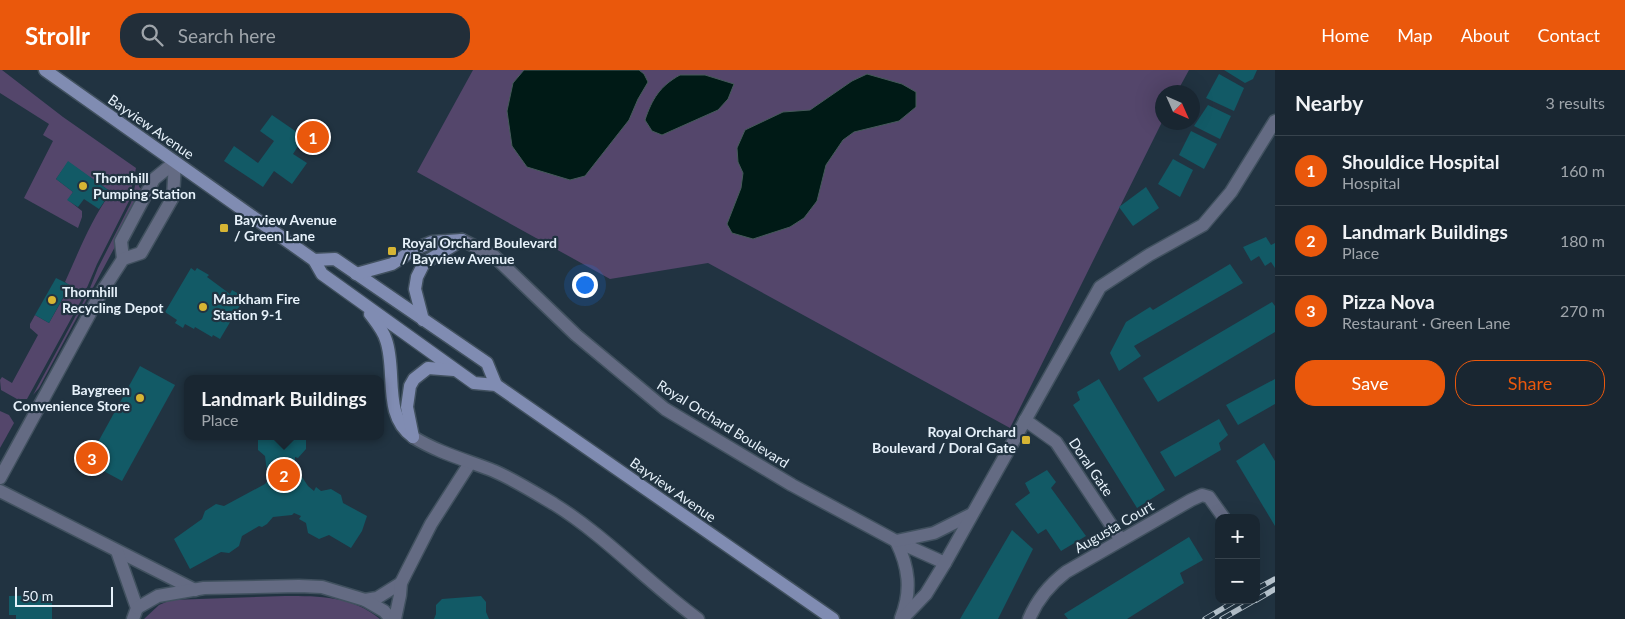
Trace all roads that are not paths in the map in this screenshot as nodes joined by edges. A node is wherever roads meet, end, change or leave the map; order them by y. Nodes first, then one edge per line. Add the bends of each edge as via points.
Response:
1 (45, 70) edge
2 (1275, 121) edge
3 (175, 162) junction
4 (462, 240) junction
5 (123, 259) junction
6 (314, 260) junction
7 (356, 274) junction
8 (358, 301) junction
9 (423, 320) junction
10 (454, 370) junction
11 (496, 385) junction
12 (1025, 420) junction
13 (413, 437) junction
14 (470, 463) junction
15 (0, 478) edge
16 (0, 491) edge
17 (972, 514) junction
18 (1222, 514) edge
19 (1122, 540) junction
20 (896, 541) junction
21 (123, 554) junction
22 (945, 563) junction
23 (401, 583) junction
24 (195, 590) junction
25 (365, 600) junction
26 (135, 614) edge
27 (393, 619) edge
28 (698, 619) edge
29 (832, 619) edge
30 (901, 619) edge
31 (1029, 619) edge

1 - 3 main road, Bayview Avenue
2 - 12 street via 1231,192 1203,225 1100,287
3 - 5 street via 154,179 121,241
3 - 5 street via 173,197 142,253
3 - 6 main road, Bayview Avenue
4 - 7 main road via 432,242 392,264
4 - 9 main road via 424,263 417,277 415,289
4 - 20 street, Royal Orchard Boulevard via 494,256 576,335 665,409 792,485
5 - 15 street via 101,293
6 - 7 main road via 335,259
6 - 8 main road, Bayview Avenue via 322,274
7 - 9 main road
8 - 10 main road, Bayview Avenue
8 - 13 main road via 381,328 387,341 395,412 402,428
9 - 11 main road via 487,363
10 - 11 main road, Bayview Avenue via 474,383
10 - 13 main road via 428,368 414,379 407,407
11 - 29 main road, Bayview Avenue
12 - 17 street
12 - 19 street, Doral Gate via 1056,442
13 - 14 street
14 - 23 street via 425,535
14 - 28 street via 496,472 554,504 629,560
16 - 21 street
17 - 20 street via 934,533
17 - 22 street
18 - 19 street, Augusta Court via 1209,496 1202,495
19 - 31 street, Augusta Court via 1053,582
20 - 22 street, Royal Orchard Boulevard
20 - 30 street via 909,582
21 - 24 street
21 - 26 street
22 - 30 street via 926,594
23 - 25 street via 377,598
23 - 27 street
24 - 25 street via 322,587
24 - 26 street via 158,596
25 - 27 street

